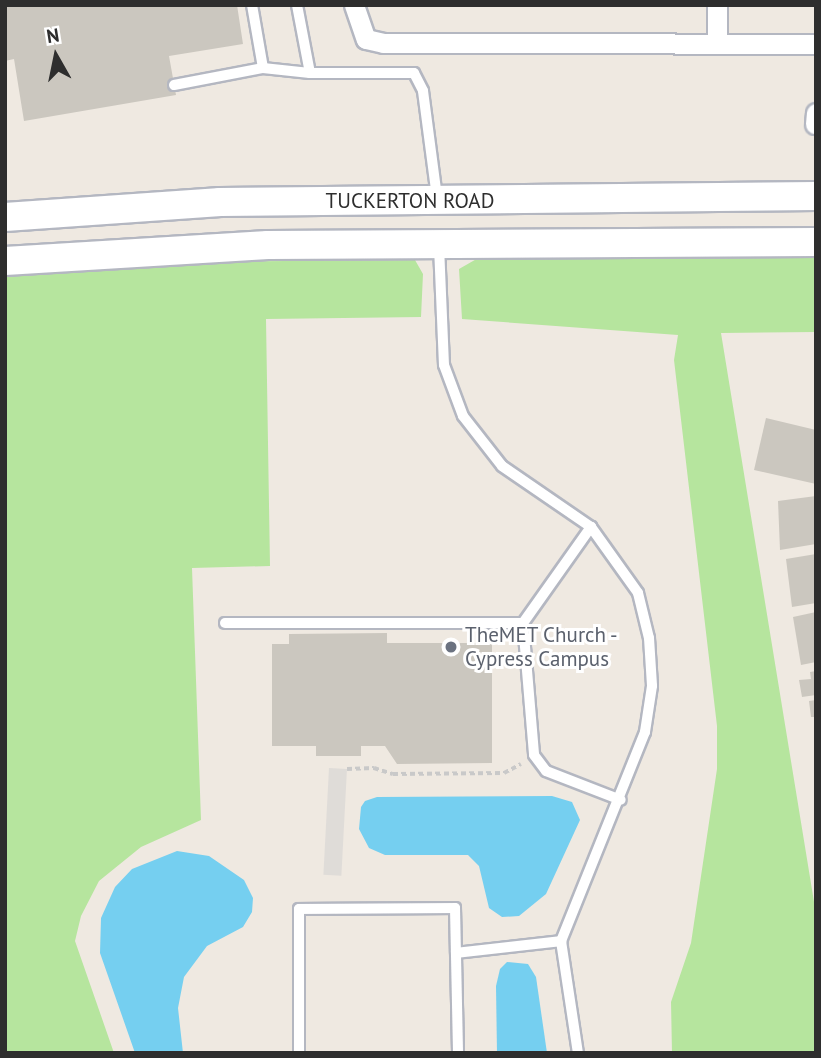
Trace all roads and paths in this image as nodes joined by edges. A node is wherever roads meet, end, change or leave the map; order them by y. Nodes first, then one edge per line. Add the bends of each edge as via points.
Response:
1 (252, 5) edge
2 (297, 5) edge
3 (354, 5) edge
4 (717, 5) edge
5 (717, 44) junction
6 (816, 44) edge
7 (263, 68) junction
8 (310, 73) junction
9 (174, 85) dead end
10 (816, 113) edge
11 (816, 124) edge
12 (816, 196) edge
13 (437, 203) junction
14 (5, 217) edge
15 (816, 242) edge
16 (439, 244) junction
17 (5, 261) edge
18 (591, 527) junction
19 (225, 623) dead end
20 (523, 623) junction
21 (521, 764) dead end
22 (347, 769) dead end
23 (621, 800) junction
24 (561, 941) junction
25 (456, 953) junction
26 (299, 1053) edge
27 (458, 1053) edge
28 (578, 1053) edge

1 - 7 lane
2 - 8 lane
3 - 5 street via 366,38 383,43
4 - 5 street
5 - 6 street
7 - 8 lane
7 - 9 lane
8 - 13 lane via 414,73 423,91
10 - 11 street
12 - 13 main road, TUCKERTON ROAD
13 - 14 main road, TUCKERTON ROAD via 220,202
13 - 16 main road
15 - 16 main road, TUCKERTON ROAD
16 - 17 main road, TUCKERTON ROAD via 268,245
16 - 18 lane via 442,351 448,383 463,416 502,466
18 - 20 lane
18 - 23 lane via 638,593 649,638 649,709
19 - 20 lane
20 - 23 lane via 534,755 545,771
21 - 22 path via 504,773 393,774 373,768
23 - 24 lane
24 - 25 lane
24 - 28 lane
25 - 26 lane via 455,908 299,909
25 - 27 lane

